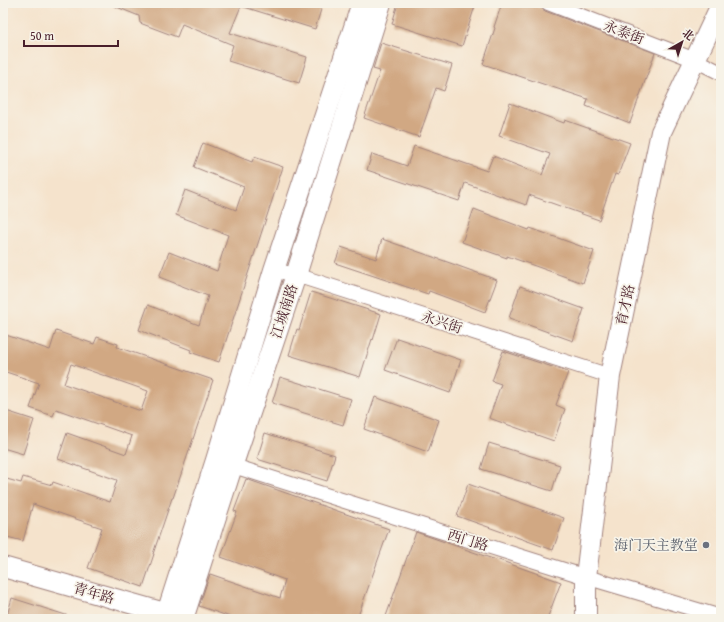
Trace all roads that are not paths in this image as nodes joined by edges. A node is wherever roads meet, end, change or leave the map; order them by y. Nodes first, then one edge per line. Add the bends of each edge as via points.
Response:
1 (362, 3) edge
2 (381, 3) edge
3 (548, 3) edge
4 (721, 4) edge
5 (695, 60) junction
6 (721, 73) edge
7 (274, 270) junction
8 (296, 275) junction
9 (610, 376) junction
10 (224, 464) junction
11 (3, 567) edge
12 (586, 577) junction
13 (3, 580) edge
14 (721, 617) edge
15 (177, 618) edge
16 (139, 619) edge
17 (586, 619) edge

1 - 7 main road, 江城南路
2 - 8 main road, 江城南路
3 - 5 street, 永泰街
4 - 5 main road, 育才路
5 - 6 street, 永泰街
5 - 9 main road, 育才路 via 661,132
7 - 8 street, 永兴街
7 - 10 main road, 江城南路
8 - 9 street, 永兴街
8 - 10 main road, 江城南路
9 - 12 main road, 育才路
10 - 12 street, 西门路
10 - 15 main road, 江城南路
11 - 15 main road, 青年路
12 - 14 street, 西门路
12 - 17 main road, 育才路
13 - 16 main road

